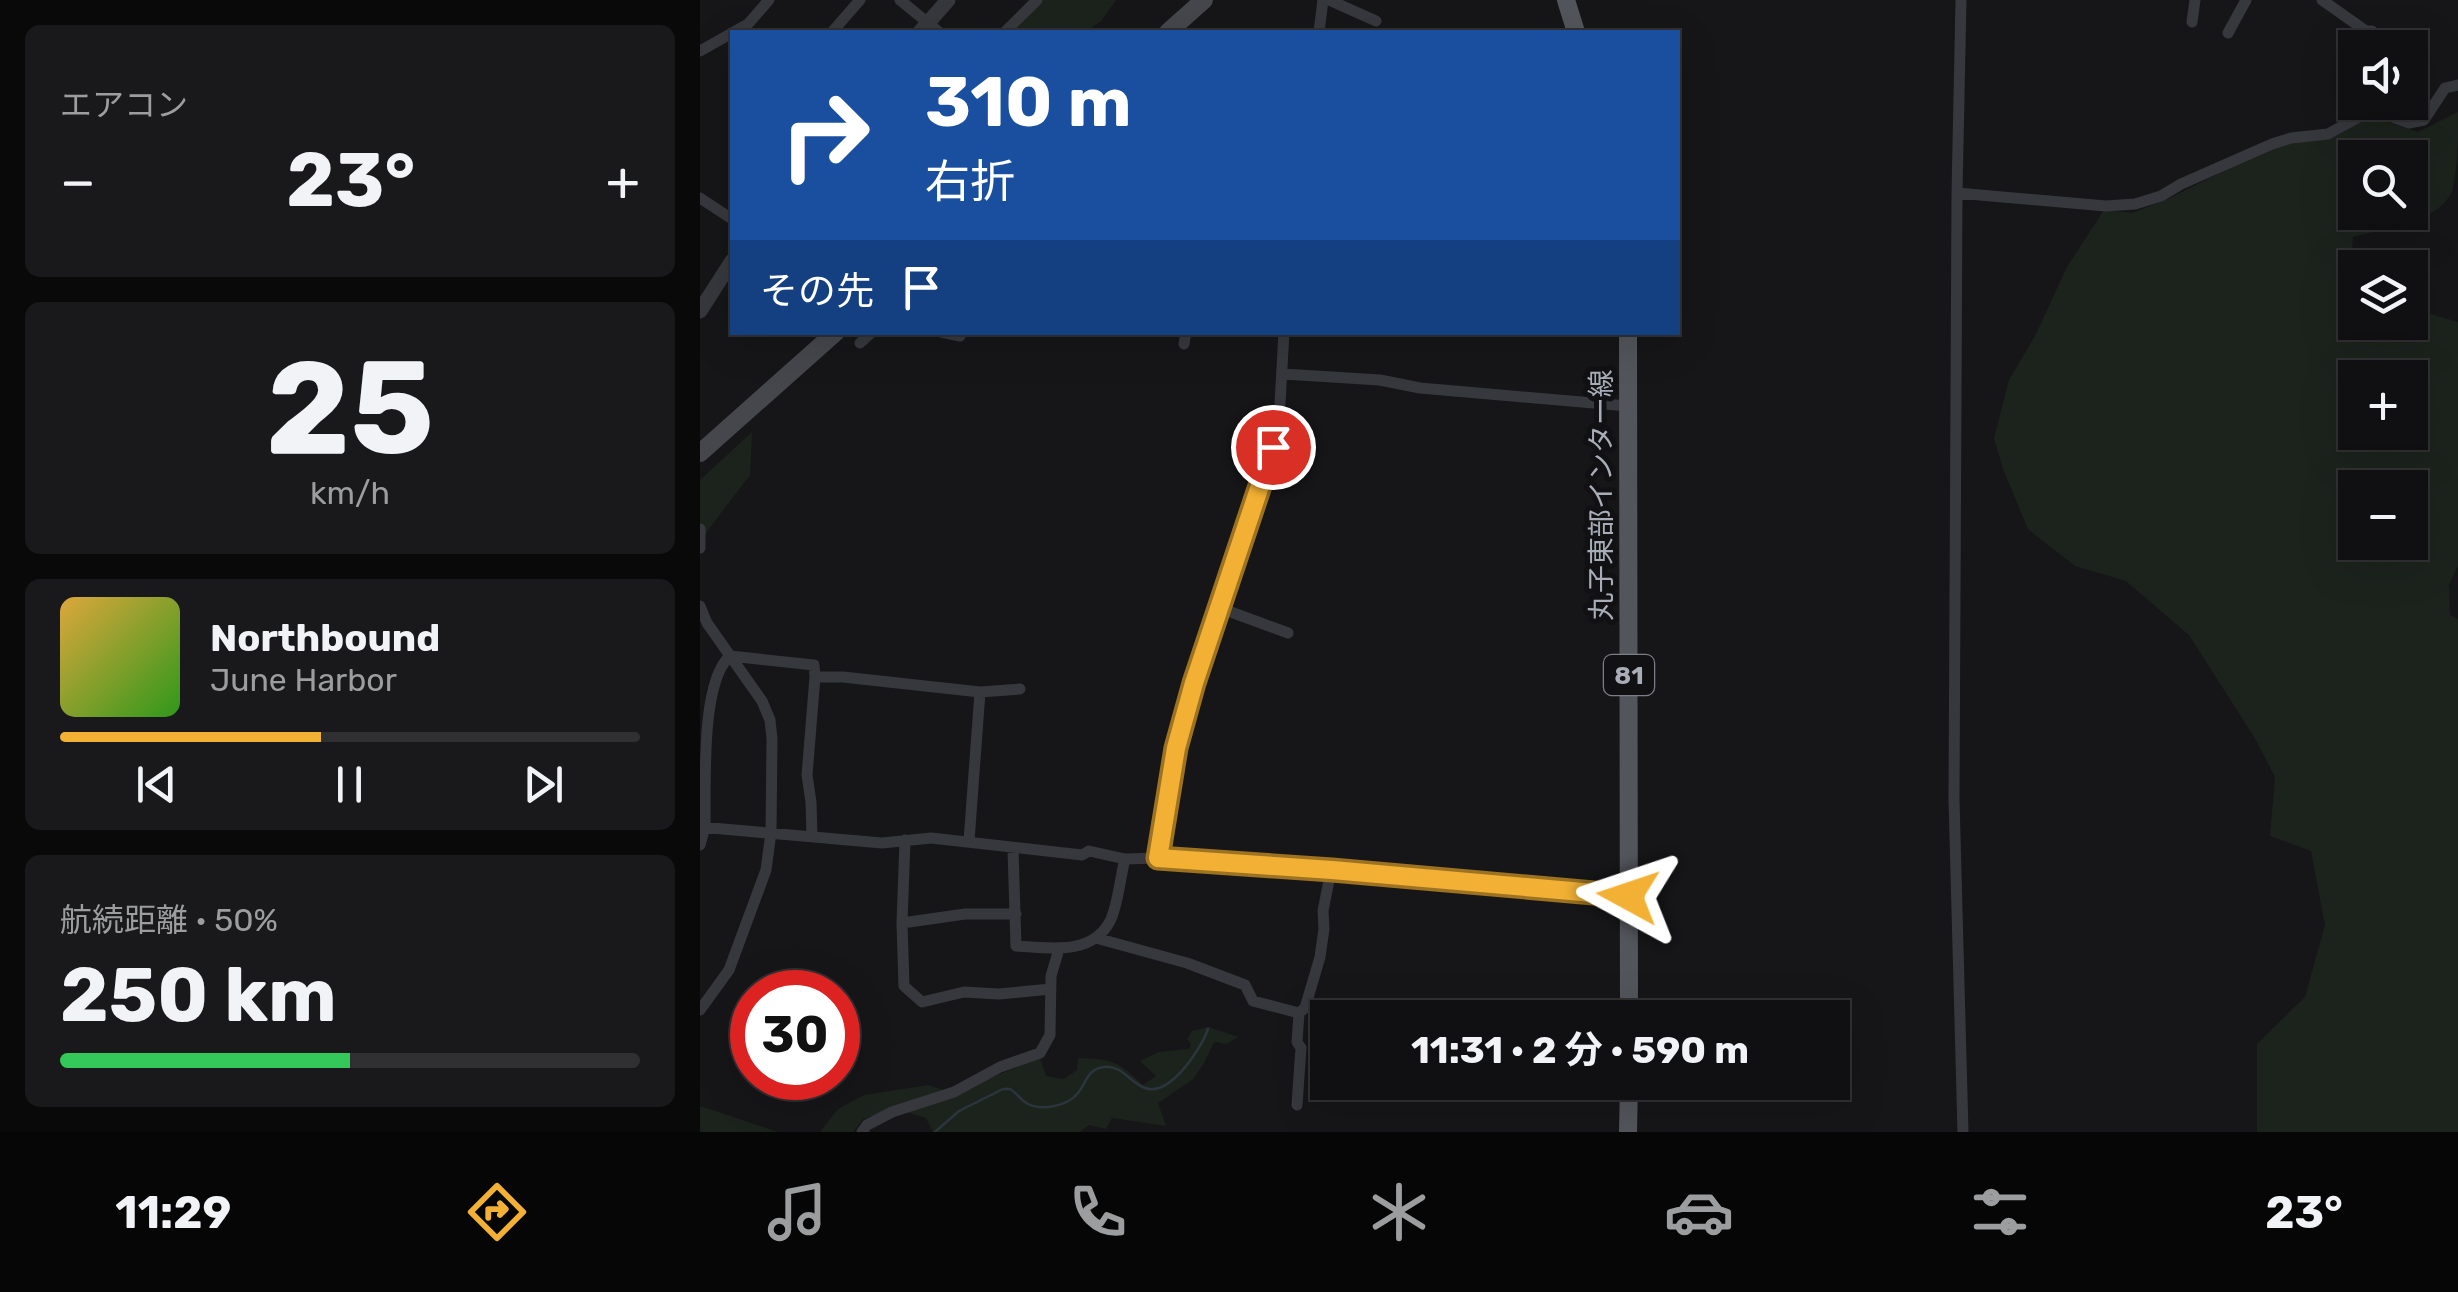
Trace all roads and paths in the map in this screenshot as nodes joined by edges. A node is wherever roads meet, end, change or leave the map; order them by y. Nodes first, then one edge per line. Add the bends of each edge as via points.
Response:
1 (769, 0) edge
2 (860, 0) edge
3 (900, 0) edge
4 (948, 0) edge
5 (1037, 0) edge
6 (1204, 0) edge
7 (1326, 0) edge
8 (1566, 0) edge
9 (1961, 0) edge
10 (2195, 0) edge
11 (2246, 0) edge
12 (2322, 0) edge
13 (1376, 22) dead end
14 (2192, 22) dead end
15 (753, 28) edge
16 (929, 29) edge
17 (834, 30) edge
18 (1008, 30) edge
19 (1170, 30) edge
20 (1319, 30) edge
21 (1575, 30) edge
22 (2365, 30) edge
23 (2228, 33) dead end
24 (730, 38) edge
25 (700, 51) edge
26 (2458, 85) edge
27 (1957, 192) junction
28 (700, 198) edge
29 (730, 217) edge
30 (730, 263) edge
31 (700, 311) edge
32 (832, 335) edge
33 (869, 335) edge
34 (1284, 335) edge
35 (1628, 335) edge
36 (860, 343) dead end
37 (1283, 374) junction
38 (1628, 406) junction
39 (702, 446) edge
40 (700, 529) edge
41 (700, 548) edge
42 (700, 606) edge
43 (1220, 608) junction
44 (1288, 633) dead end
45 (730, 656) junction
46 (815, 678) junction
47 (1020, 689) dead end
48 (980, 692) junction
49 (704, 708) edge
50 (703, 827) edge
51 (770, 832) junction
52 (812, 836) junction
53 (905, 840) junction
54 (969, 841) junction
55 (700, 845) edge
56 (1013, 848) junction
57 (1158, 858) junction
58 (1124, 859) junction
59 (1332, 870) junction
60 (1628, 896) junction
61 (1016, 914) junction
62 (902, 924) junction
63 (1096, 938) junction
64 (1060, 949) junction
65 (1051, 989) junction
66 (1628, 1000) edge
67 (700, 1010) edge
68 (1299, 1013) junction
69 (1628, 1100) edge
70 (1297, 1105) dead end
71 (862, 1132) edge
72 (1628, 1132) edge
73 (1963, 1132) edge

1 - 15 street
2 - 17 street
3 - 16 street
4 - 16 street
5 - 18 street
6 - 19 main road
7 - 13 street
7 - 20 street
8 - 21 main road
9 - 27 street
10 - 14 street
11 - 23 street
12 - 22 street
24 - 25 street
26 - 27 street via 2445,88 2424,120 2368,112 2328,134 2272,144 2135,204
27 - 73 street via 1954,799
28 - 29 street
30 - 31 street
32 - 39 main road
33 - 36 street
34 - 37 street
35 - 38 main road, 丸子東部インター線 / 81
37 - 38 street
37 - 43 street via 1273,447
38 - 60 main road, 丸子東部インター線 / 81
40 - 41 street
42 - 45 street
43 - 44 street
43 - 57 street via 1176,748
45 - 46 street via 814,666
45 - 49 street
45 - 51 street via 770,720
46 - 48 street
46 - 52 street via 807,775
47 - 48 street
48 - 54 street
49 - 50 street
50 - 51 street
50 - 55 street
51 - 52 street
51 - 67 street via 766,870 728,970
52 - 53 street
53 - 54 street
53 - 62 street
54 - 56 street
56 - 58 street
56 - 61 street
57 - 58 street
57 - 59 street
58 - 63 street via 1110,920
59 - 60 street
59 - 68 street via 1320,958
60 - 66 main road, 丸子東部インター線 / 81
61 - 62 street
61 - 64 street via 1016,946
62 - 65 street via 904,986 922,1002 964,992
63 - 64 street
63 - 68 street via 1187,963 1245,985 1253,1001
64 - 65 street
65 - 71 street via 1050,1034 1040,1053 892,1112
68 - 70 street
69 - 72 main road

